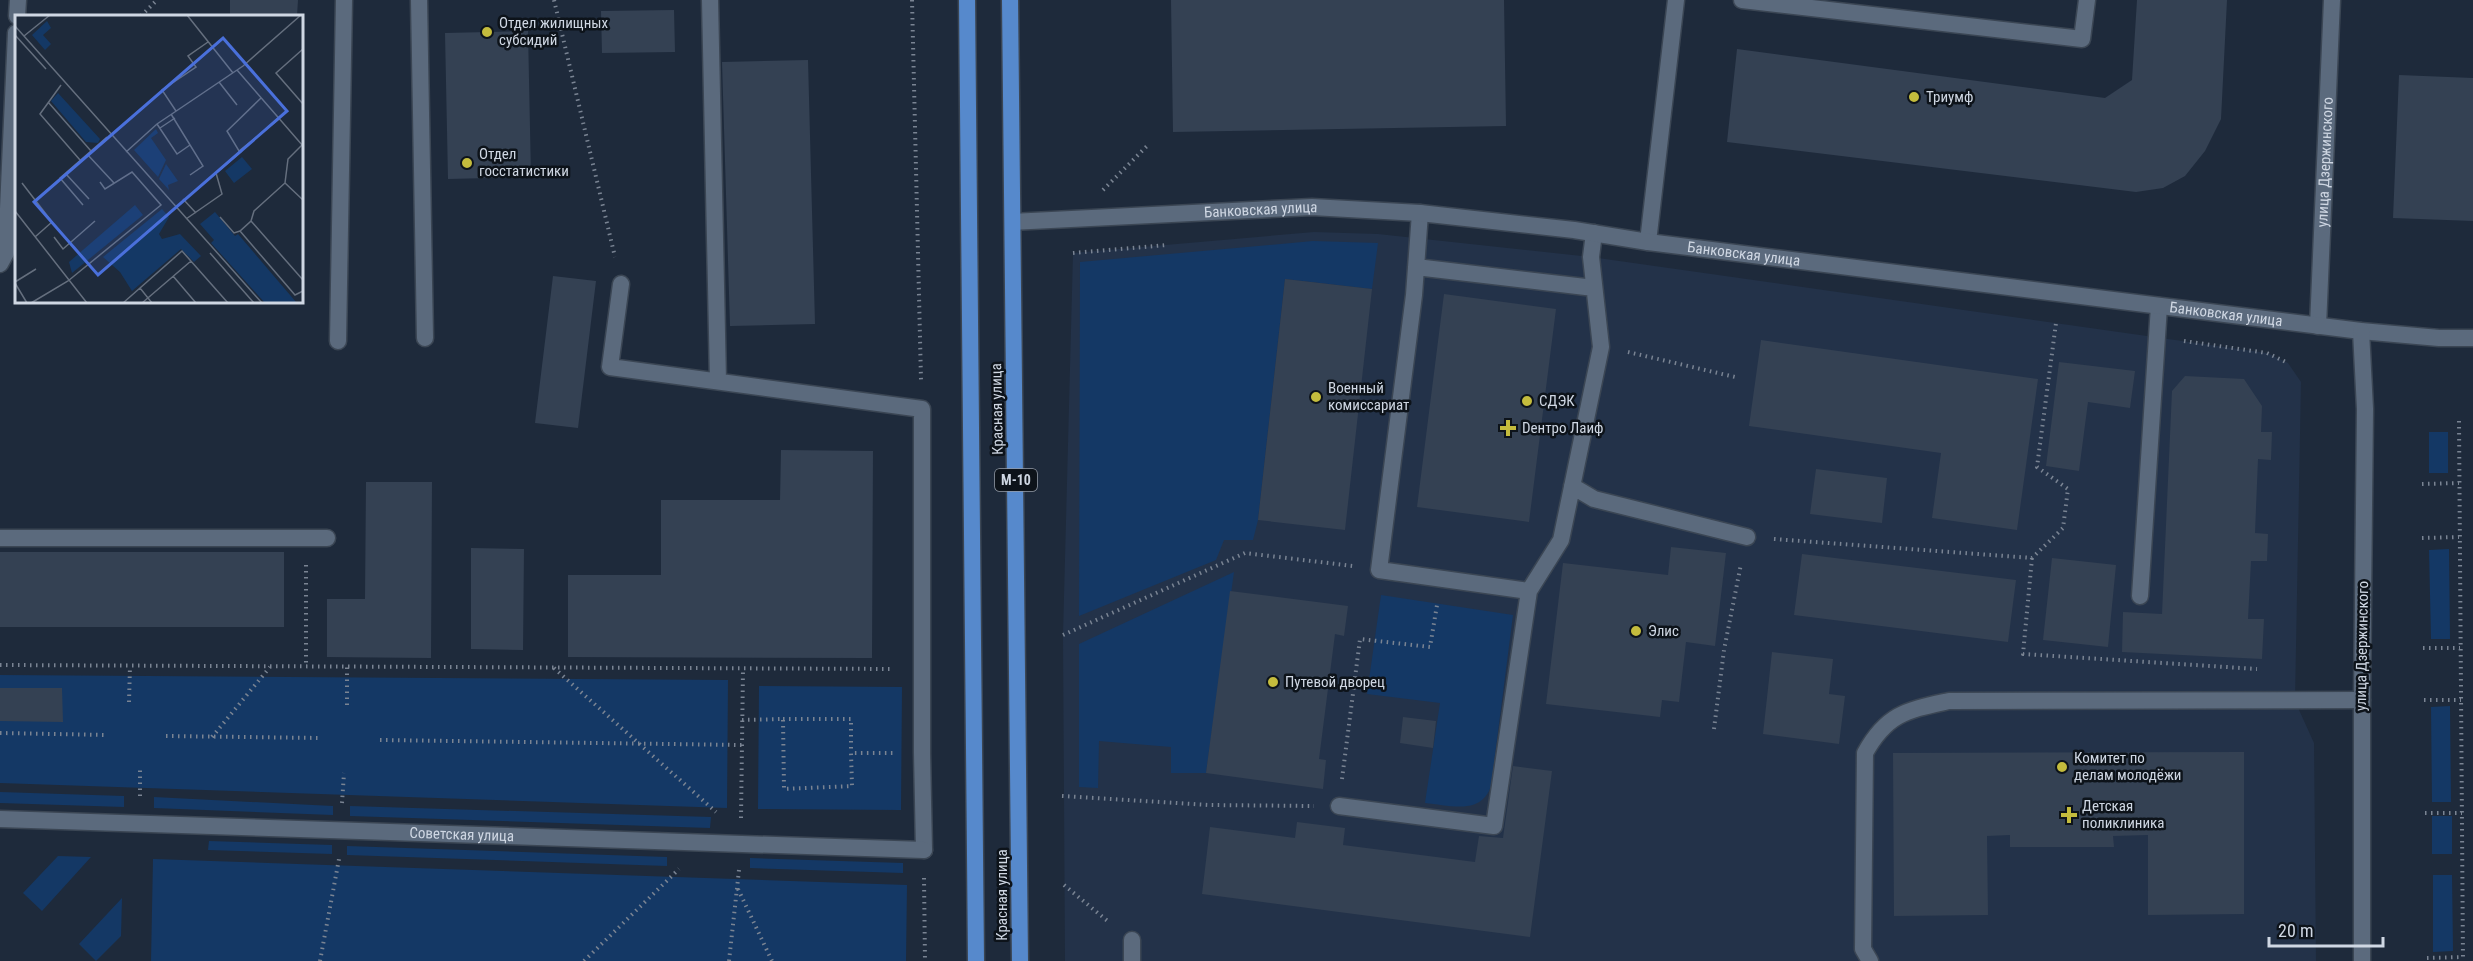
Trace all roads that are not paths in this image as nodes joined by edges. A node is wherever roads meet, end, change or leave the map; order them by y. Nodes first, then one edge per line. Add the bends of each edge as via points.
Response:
1 (18, 0) edge
2 (344, 0) edge
3 (419, 0) edge
4 (710, 0) edge
5 (967, 0) edge
6 (1010, 0) edge
7 (1676, 0) edge
8 (1742, 0) edge
9 (2087, 0) edge
10 (2332, 0) edge
11 (17, 15) edge
12 (15, 55) edge
13 (1420, 213) junction
14 (1013, 222) junction
15 (1594, 233) junction
16 (1648, 242) junction
17 (0, 264) edge
18 (1416, 267) junction
19 (621, 284) road end
20 (1594, 288) junction
21 (2159, 306) junction
22 (2319, 326) junction
23 (2361, 331) junction
24 (425, 338) dead end
25 (2473, 338) edge
26 (338, 341) dead end
27 (718, 381) junction
28 (1572, 486) junction
29 (1747, 537) road end
30 (0, 538) edge
31 (327, 538) dead end
32 (1529, 591) junction
33 (2140, 596) dead end
34 (2362, 700) junction
35 (1339, 806) road end
36 (0, 819) edge
37 (1132, 940) road end
38 (976, 961) edge
39 (1020, 961) edge
40 (1132, 961) edge
41 (1870, 961) edge
42 (2362, 961) edge

1 - 11 street
2 - 26 street
3 - 24 street
4 - 27 street
5 - 38 highway, Красная улица
6 - 14 highway, Красная улица / М-10
7 - 16 street
8 - 9 street via 2082,39
10 - 22 street, улица Дзержинского
12 - 17 street via 6,253
13 - 14 street, Банковская улица via 1312,207
13 - 15 street, Банковская улица
13 - 18 street
14 - 39 highway, Красная улица / М-10
15 - 16 street, Банковская улица
15 - 20 street
16 - 21 street, Банковская улица
18 - 20 street
18 - 32 street via 1380,570
19 - 27 street via 610,367
20 - 28 street via 1601,347
21 - 22 street, Банковская улица
21 - 33 street
22 - 23 street, Банковская улица
23 - 25 street, Банковская улица
23 - 34 street, улица Дзержинского via 2365,409
27 - 36 street, Советская улица via 922,410 924,850
28 - 29 street via 1594,499
28 - 32 street via 1561,540
30 - 31 street
32 - 35 street via 1494,826
34 - 41 street via 1949,701 1897,716 1876,733 1865,753 1863,949
34 - 42 street, улица Дзержинского
37 - 40 street

